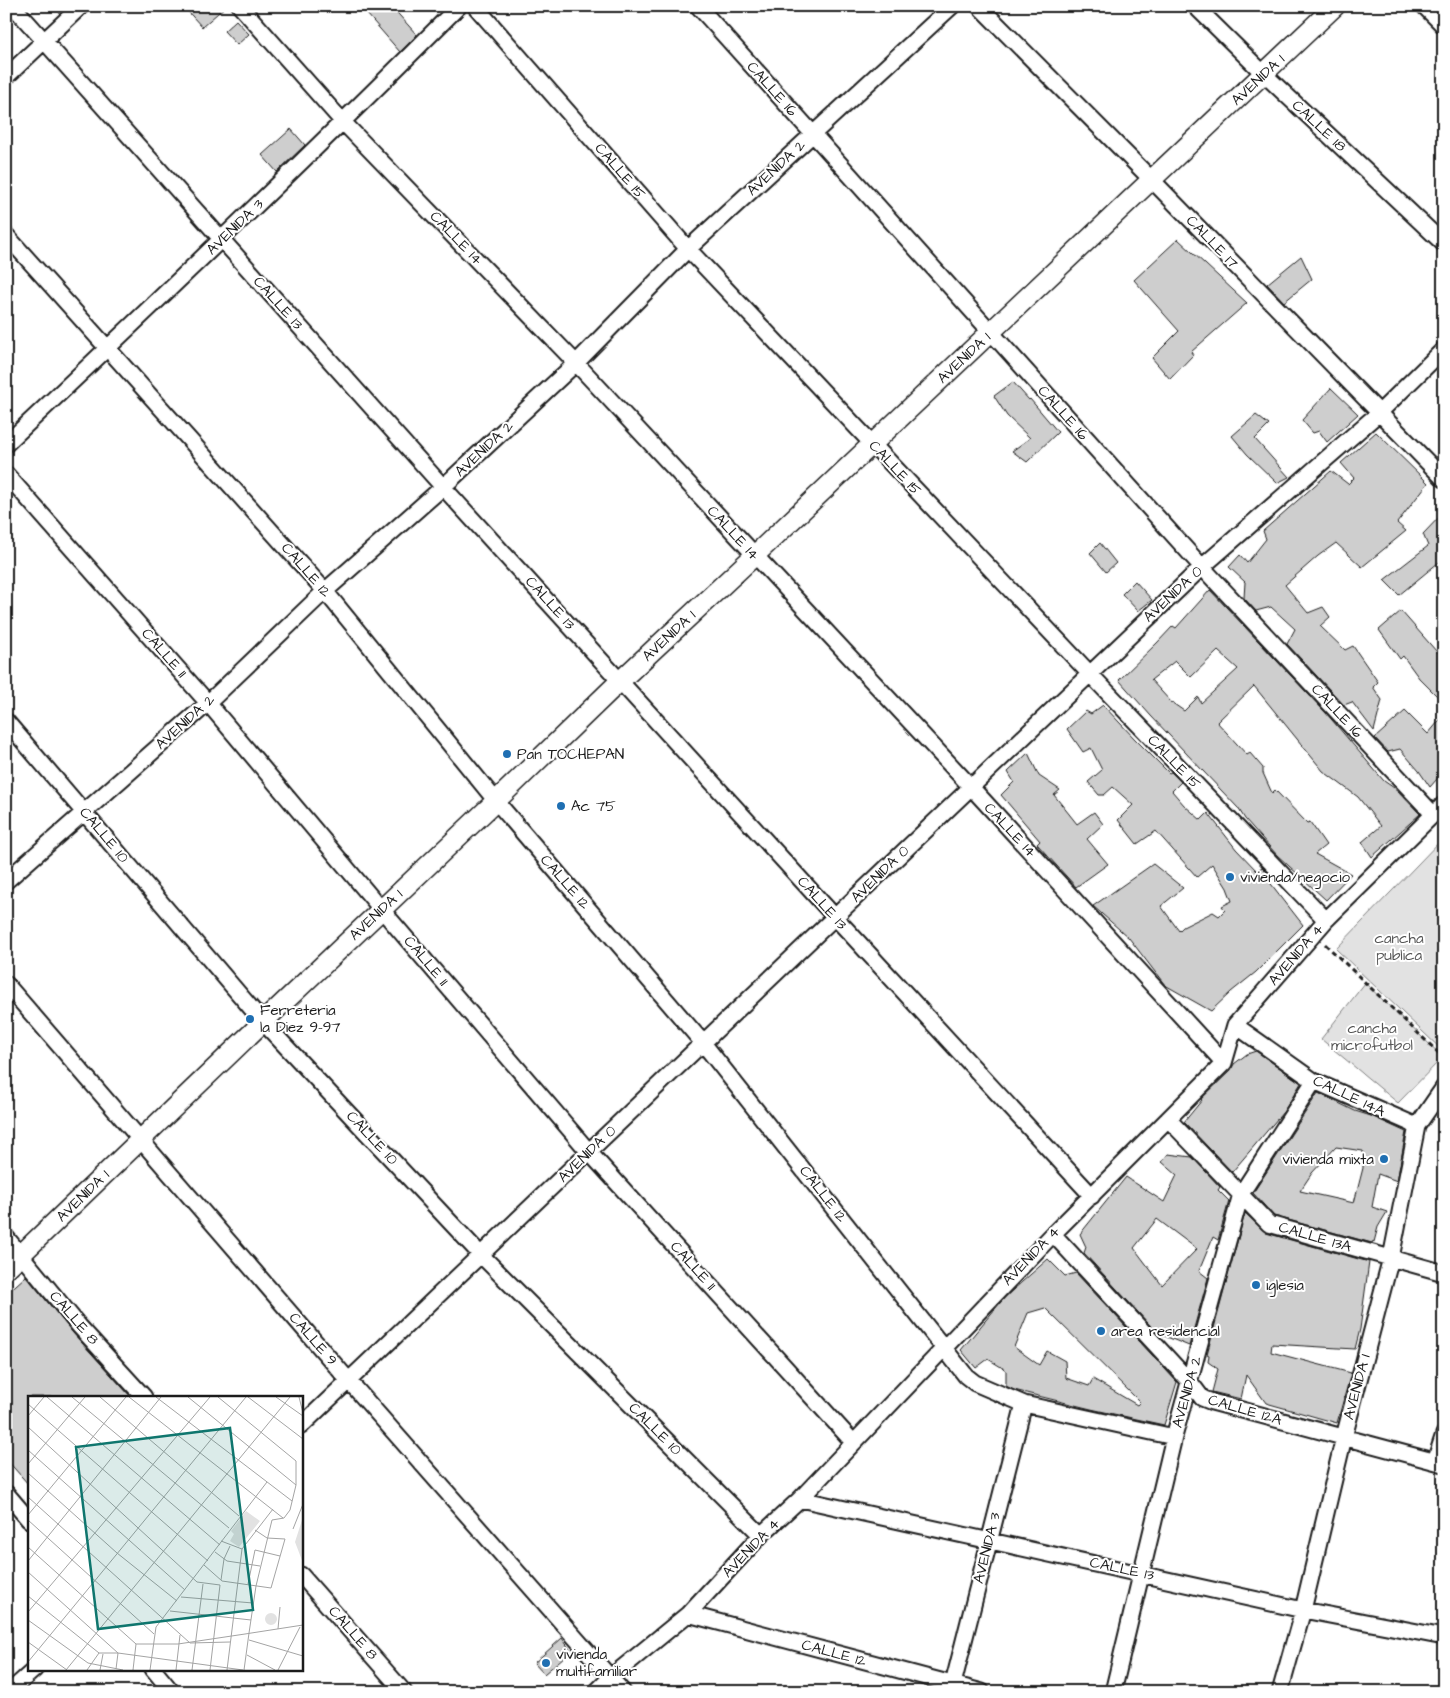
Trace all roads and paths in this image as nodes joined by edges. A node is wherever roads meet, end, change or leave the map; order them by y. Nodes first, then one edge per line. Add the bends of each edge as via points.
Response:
1 (13, 6) edge
2 (81, 6) edge
3 (240, 6) edge
4 (459, 6) edge
5 (475, 6) edge
6 (698, 6) edge
7 (952, 6) edge
8 (979, 6) edge
9 (1195, 6) edge
10 (1335, 6) edge
11 (1424, 6) edge
12 (1444, 26) edge
13 (44, 42) junction
14 (1264, 74) junction
15 (6, 77) edge
16 (343, 122) junction
17 (812, 135) junction
18 (1152, 180) junction
19 (6, 235) edge
20 (222, 239) junction
21 (1444, 244) edge
22 (688, 249) junction
23 (990, 333) junction
24 (108, 348) junction
25 (1444, 349) edge
26 (576, 363) junction
27 (1380, 412) junction
28 (6, 444) edge
29 (873, 444) junction
30 (6, 474) edge
31 (1444, 479) edge
32 (443, 486) junction
33 (754, 556) junction
34 (1202, 567) junction
35 (325, 591) junction
36 (1090, 674) junction
37 (620, 680) junction
38 (208, 703) junction
39 (6, 721) edge
40 (971, 788) junction
41 (496, 801) junction
42 (1438, 809) edge
43 (84, 811) junction
44 (6, 881) edge
45 (382, 910) junction
46 (835, 917) junction
47 (1326, 920) junction
48 (1314, 935) junction
49 (6, 984) edge
50 (263, 1022) junction
51 (1235, 1025) junction
52 (703, 1043) junction
53 (1444, 1058) edge
54 (1224, 1063) junction
55 (1314, 1081) junction
56 (1444, 1087) edge
57 (1168, 1119) junction
58 (1417, 1126) junction
59 (141, 1140) junction
60 (589, 1152) junction
61 (1241, 1194) junction
62 (1092, 1196) junction
63 (1053, 1234) junction
64 (6, 1237) edge
65 (21, 1255) junction
66 (481, 1255) junction
67 (1391, 1258) junction
68 (6, 1270) edge
69 (1444, 1273) edge
70 (944, 1347) junction
71 (349, 1381) junction
72 (1190, 1382) junction
73 (143, 1396) edge
74 (1024, 1404) junction
75 (302, 1425) edge
76 (1444, 1434) edge
77 (1174, 1436) junction
78 (1344, 1437) junction
79 (853, 1442) junction
80 (1439, 1463) edge
81 (6, 1493) edge
82 (800, 1499) junction
83 (28, 1519) edge
84 (761, 1535) junction
85 (989, 1540) junction
86 (1141, 1573) junction
87 (302, 1576) edge
88 (1303, 1610) junction
89 (688, 1614) junction
90 (1444, 1636) edge
91 (34, 1670) edge
92 (154, 1670) edge
93 (611, 1676) junction
94 (952, 1688) edge
95 (10, 1692) edge
96 (172, 1692) edge
97 (404, 1692) edge
98 (596, 1692) edge
99 (623, 1692) edge
100 (982, 1692) edge
101 (1113, 1692) edge
102 (1280, 1692) edge

1 - 13 street, CALLE 13
2 - 13 street
3 - 16 street, CALLE 14
4 - 16 street, AVENIDA 3
5 - 22 street, CALLE 15
6 - 17 street, CALLE 16
7 - 17 street, AVENIDA 2
8 - 18 street, CALLE 17
9 - 14 street, CALLE 18
10 - 14 street, AVENIDA 1
11 - 12 street
13 - 15 street
13 - 20 street, CALLE 13
14 - 18 street, AVENIDA 1
14 - 21 street, CALLE 18
16 - 20 street, AVENIDA 3
16 - 26 street, CALLE 14
17 - 22 street, AVENIDA 2
17 - 23 street, CALLE 16
18 - 23 street, AVENIDA 1
18 - 27 street, CALLE 17
19 - 24 street, CALLE 12
20 - 24 street, AVENIDA 3
20 - 32 street, CALLE 13
22 - 26 street, AVENIDA 2
22 - 29 street, CALLE 15
23 - 29 street, AVENIDA 1
23 - 34 street, CALLE 16
24 - 28 street, AVENIDA 3
24 - 35 street, CALLE 12
25 - 27 street, AVENIDA 0
26 - 32 street, AVENIDA 2
26 - 33 street, CALLE 14
27 - 31 street, CALLE 17
27 - 34 street, AVENIDA 0
29 - 33 street, AVENIDA 1
29 - 36 street, CALLE 15
30 - 38 street, CALLE 11
32 - 35 street, AVENIDA 2
32 - 37 street, CALLE 13
33 - 37 street, AVENIDA 1
33 - 40 street, CALLE 14
34 - 36 street, AVENIDA 0
34 - 42 street, CALLE 16
35 - 38 street, AVENIDA 2
35 - 41 street, CALLE 12
36 - 40 street, AVENIDA 0
36 - 47 street, CALLE 15
37 - 41 street, AVENIDA 1
37 - 46 street, CALLE 13
38 - 43 street, AVENIDA 2
38 - 45 street, CALLE 11
39 - 43 street, CALLE 10
40 - 46 street, AVENIDA 0
40 - 54 street, CALLE 14
41 - 45 street, AVENIDA 1
41 - 52 street, CALLE 12
42 - 47 street, AVENIDA 4
43 - 44 street, AVENIDA 2
43 - 50 street, CALLE 10
45 - 50 street, AVENIDA 1
45 - 60 street, CALLE 11
46 - 52 street, AVENIDA 0
46 - 62 street, CALLE 13
47 - 48 street, AVENIDA 4
48 - 51 street, AVENIDA 4
48 - 53 path
49 - 59 street, CALLE 9
50 - 59 street, AVENIDA 1
50 - 66 street, CALLE 10
51 - 54 street, AVENIDA 4
51 - 55 street, CALLE 14A
52 - 60 street, AVENIDA 0
52 - 70 street, CALLE 12
54 - 57 street, AVENIDA 4
55 - 58 street, CALLE 14A
55 - 61 street, AVENIDA 2
56 - 58 street, AVENIDA 1
57 - 61 street, CALLE 13A
57 - 62 street, AVENIDA 4
58 - 67 street, AVENIDA 1
59 - 65 street, AVENIDA 1
59 - 71 street, CALLE 9
60 - 66 street, AVENIDA 0
60 - 79 street, CALLE 11
61 - 67 street, CALLE 13A via 1269,1224
61 - 72 street, AVENIDA 2
62 - 63 street, AVENIDA 4
63 - 70 street, AVENIDA 4
63 - 72 street, CALLE 12A
64 - 65 street, CALLE 8
65 - 68 street, AVENIDA 1
65 - 73 street, CALLE 8 via 80,1327
66 - 71 street, AVENIDA 0
66 - 84 street, CALLE 10
67 - 69 street, CALLE 13A
67 - 78 street, AVENIDA 1
70 - 74 street, CALLE 12 via 975,1383
70 - 79 street, AVENIDA 4
71 - 75 street, AVENIDA 0
71 - 93 street, CALLE 9
72 - 77 street, AVENIDA 2
72 - 78 street, CALLE 12A via 1202,1398 1212,1402
74 - 77 street, CALLE 12
74 - 85 street, AVENIDA 3
76 - 80 street
77 - 86 street, AVENIDA 2
78 - 80 street, CALLE 12A
78 - 88 street, AVENIDA 1
79 - 82 street, AVENIDA 4
81 - 83 street
82 - 84 street, AVENIDA 4
82 - 85 street, CALLE 13
84 - 89 street, AVENIDA 4
85 - 86 street, CALLE 13
85 - 94 street, AVENIDA 3
86 - 88 street, CALLE 13
86 - 101 street, AVENIDA 2
87 - 97 street, CALLE 8
88 - 90 street, CALLE 13
88 - 102 street, AVENIDA 1
89 - 93 street, AVENIDA 4
89 - 94 street, CALLE 12
91 - 95 street
92 - 96 street
93 - 98 street, AVENIDA 4
93 - 99 street, CALLE 9
94 - 100 street, CALLE 12

